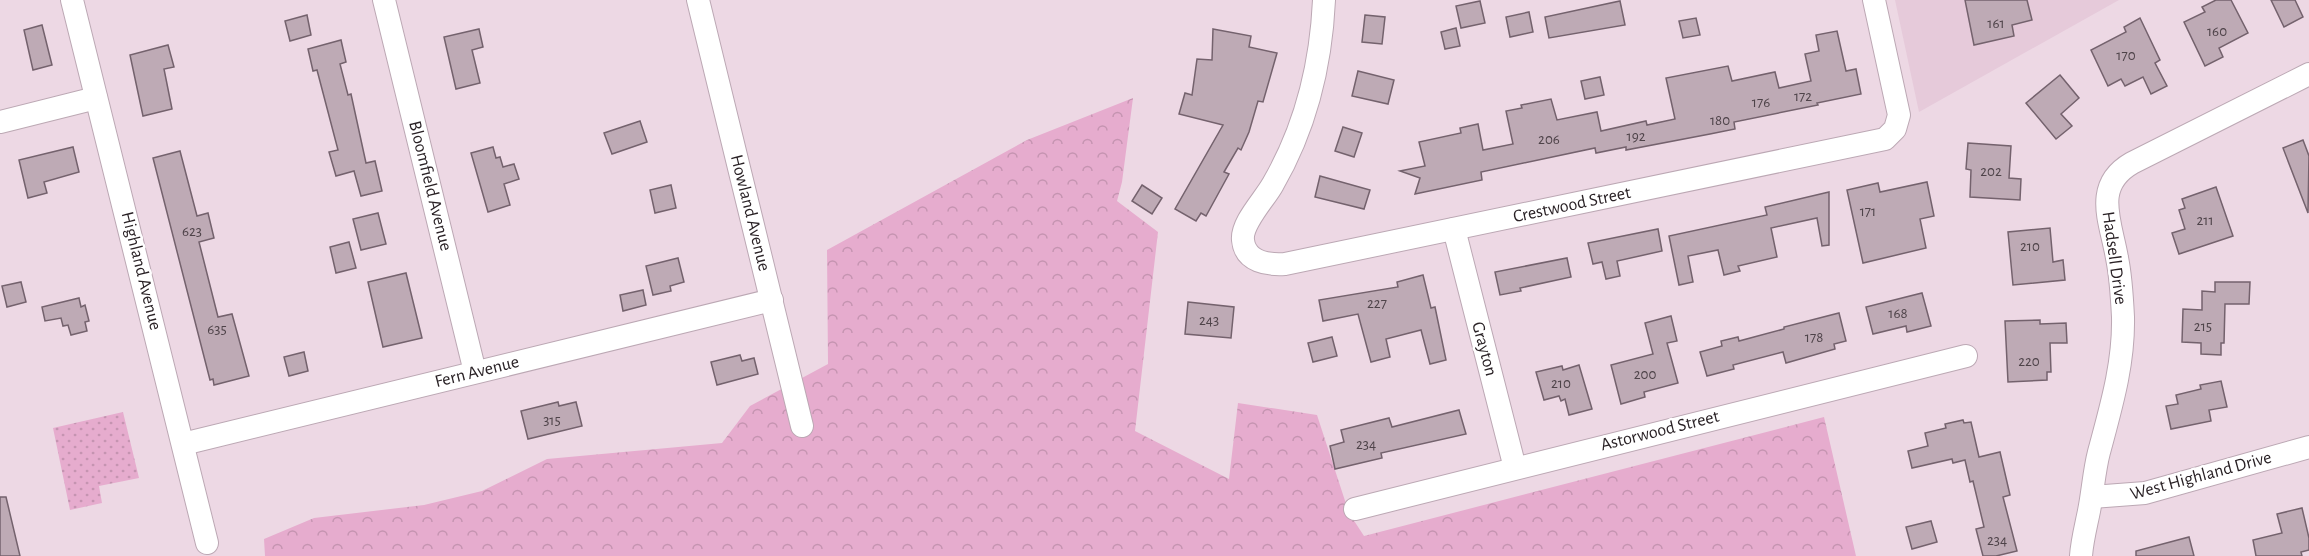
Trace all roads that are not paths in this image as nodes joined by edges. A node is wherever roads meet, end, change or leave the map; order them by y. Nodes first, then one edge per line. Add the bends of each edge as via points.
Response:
1 (72, 0) edge
2 (384, 0) edge
3 (698, 0) edge
4 (1324, 0) edge
5 (1875, 0) edge
6 (2309, 74) edge
7 (96, 98) junction
8 (0, 122) edge
9 (1454, 229) junction
10 (771, 300) junction
11 (1966, 356) dead end
12 (475, 372) junction
13 (802, 426) dead end
14 (183, 444) junction
15 (2309, 447) edge
16 (1515, 468) junction
17 (2092, 497) junction
18 (1355, 509) dead end
19 (207, 543) dead end
20 (2081, 556) edge

1 - 7 street, Highland Avenue
2 - 12 street, Bloomfield Avenue
3 - 10 street, Howland Avenue
4 - 9 street, Crestwood Street via 1319,58 1306,113 1282,169 1244,229 1247,252 1259,261 1286,264
5 - 9 street, Crestwood Street via 1898,111 1895,129 1880,141
6 - 17 street, Hadsell Drive via 2132,163 2112,182 2106,208 2118,260 2123,338 2117,386
7 - 8 street
7 - 14 street, Highland Avenue
9 - 16 street, Grayton
10 - 12 street, Fern Avenue
10 - 13 street, Howland Avenue
11 - 16 street, Astorwood Street
12 - 14 street, Fern Avenue
14 - 19 street, Highland Avenue
15 - 17 street, West Highland Drive via 2145,493
16 - 18 street, Astorwood Street
17 - 20 street, Hadsell Drive

